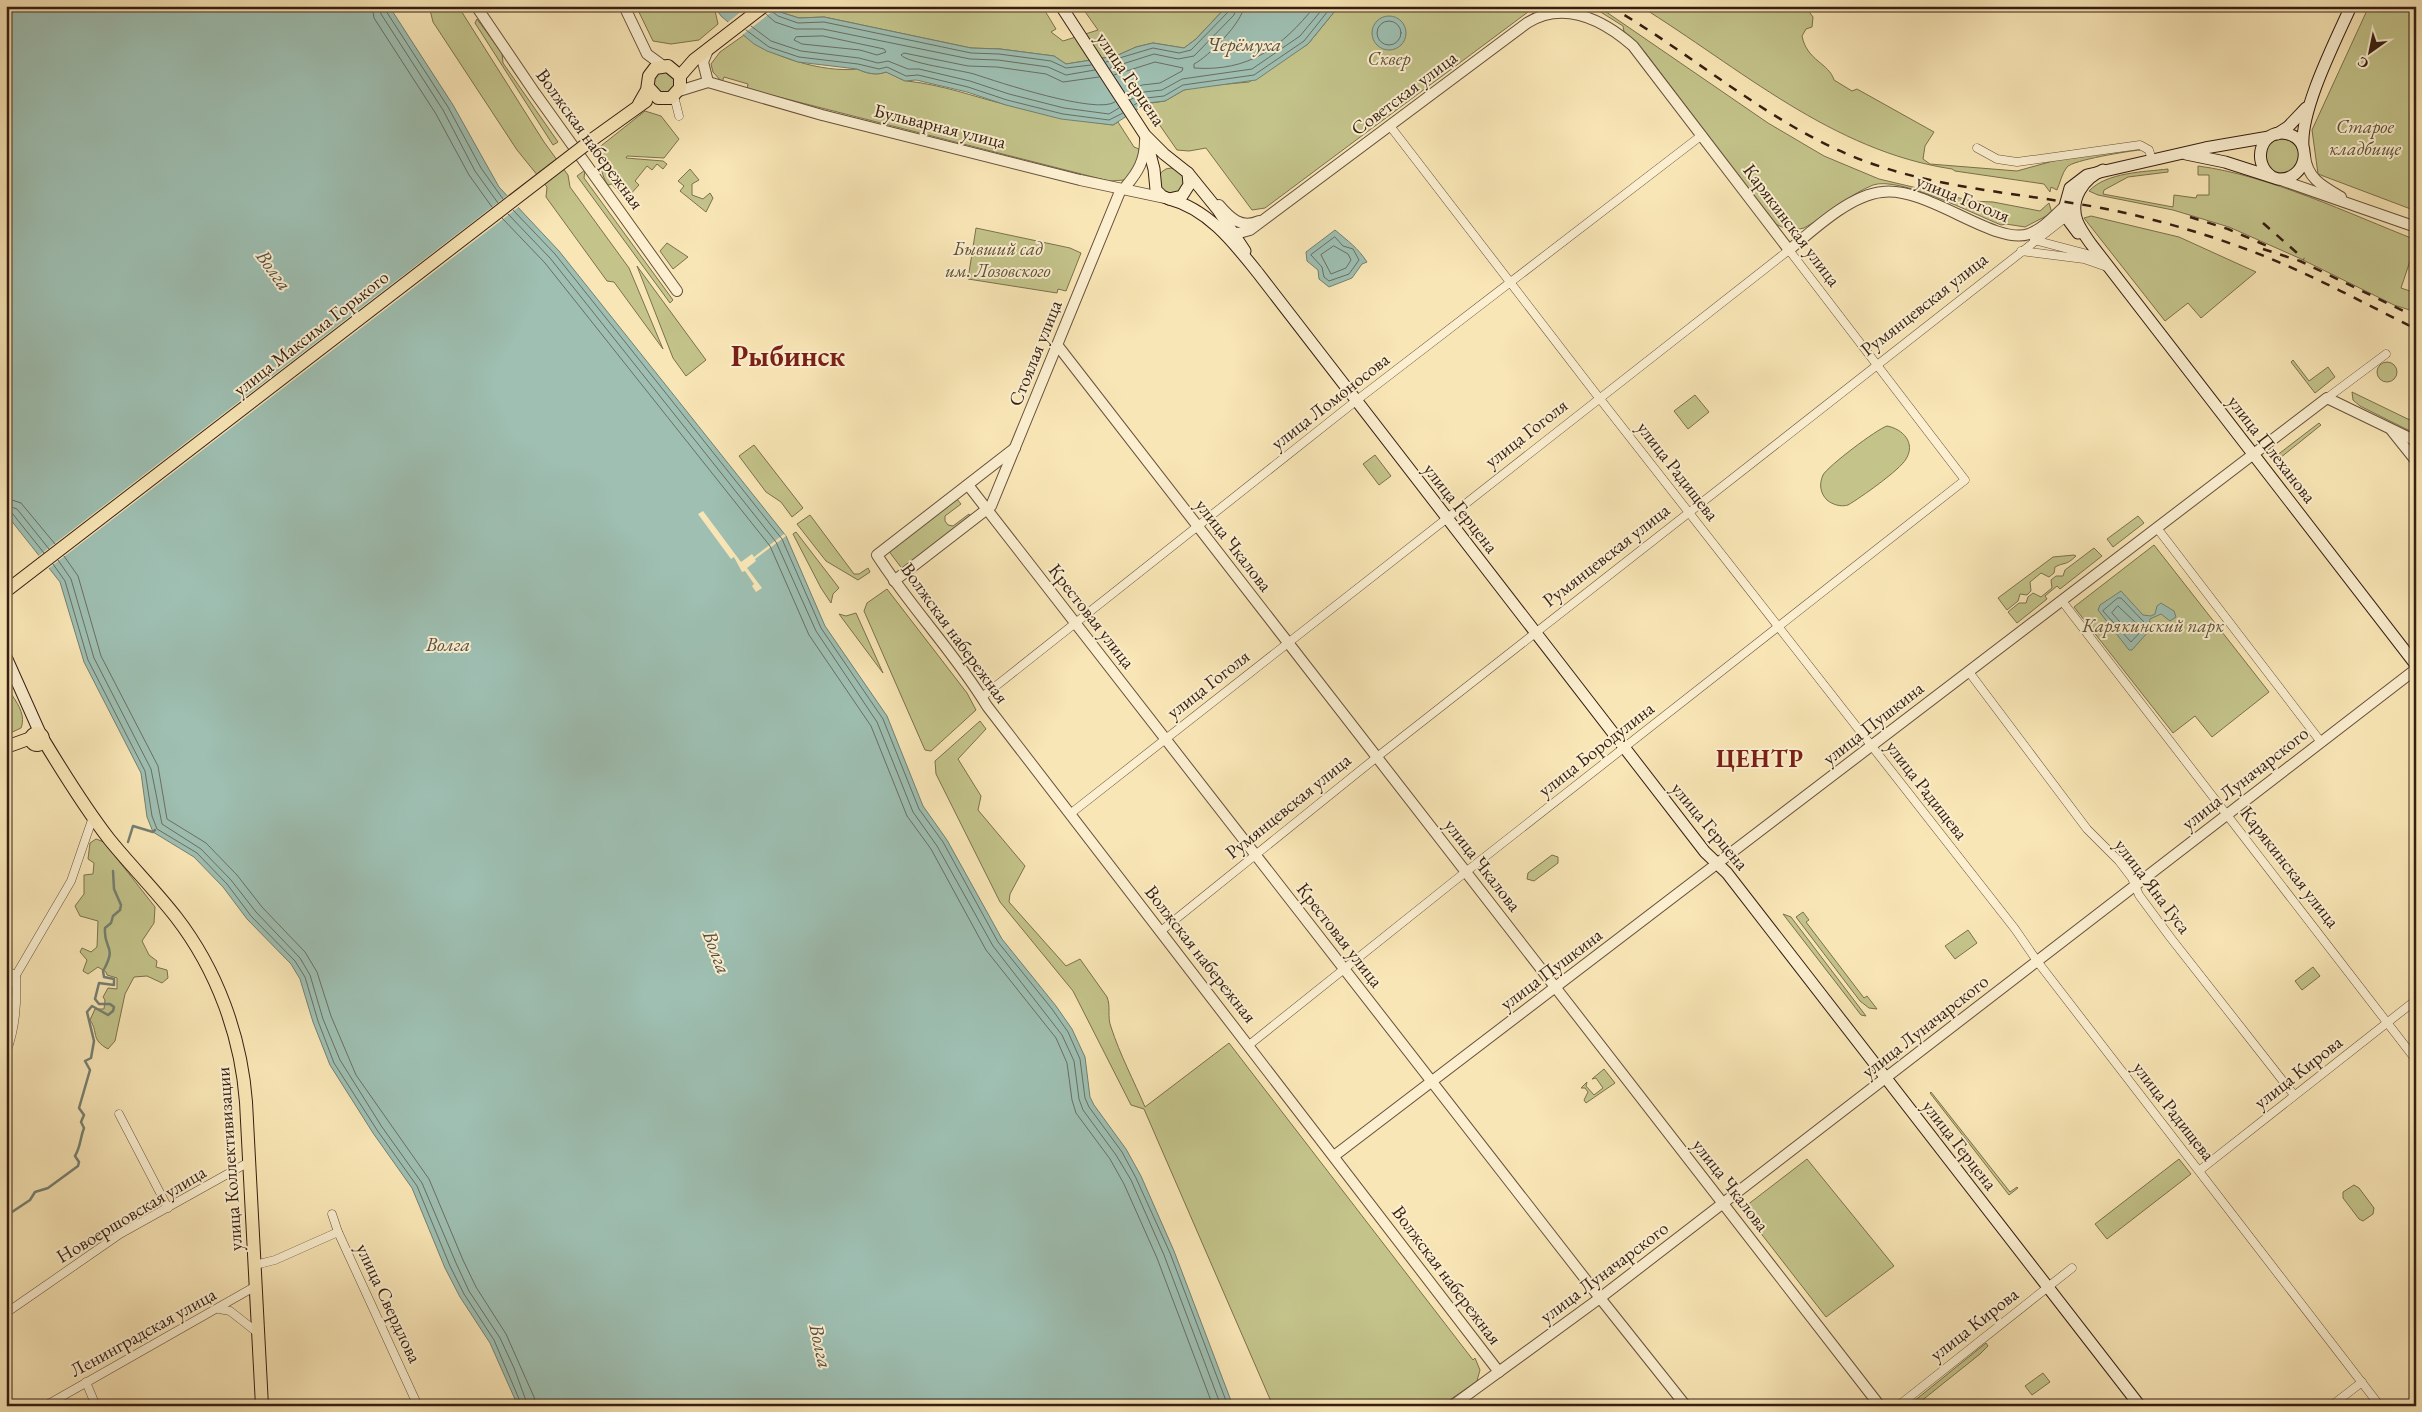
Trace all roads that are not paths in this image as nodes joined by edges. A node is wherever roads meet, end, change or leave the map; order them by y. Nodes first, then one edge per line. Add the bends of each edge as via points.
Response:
1 (476, 6) edge
2 (624, 6) edge
3 (764, 6) edge
4 (1061, 6) edge
5 (2351, 6) edge
6 (1573, 13) joint
7 (713, 46) junction
8 (647, 54) junction
9 (672, 70) junction
10 (648, 82) junction
11 (708, 82) junction
12 (676, 94) junction
13 (658, 98) junction
14 (2310, 103) junction
15 (639, 104) junction
16 (679, 116) dead end
17 (1390, 126) junction
18 (1145, 135) junction
19 (1702, 135) junction
20 (2273, 136) junction
21 (1977, 148) dead end
22 (2304, 151) junction
23 (2184, 154) junction
24 (2152, 160) junction
25 (1182, 167) junction
26 (1154, 175) junction
27 (2274, 178) junction
28 (1124, 188) junction
29 (1167, 199) junction
30 (2355, 204) junction
31 (2069, 211) junction
32 (1262, 220) junction
33 (2416, 227) edge
34 (1220, 230) junction
35 (1234, 234) junction
36 (2012, 237) junction
37 (2036, 241) junction
38 (1244, 250) junction
39 (1789, 250) junction
40 (2021, 251) junction
41 (2099, 257) junction
42 (2107, 267) junction
43 (1254, 268) junction
44 (1510, 282) junction
45 (677, 291) dead end
46 (1058, 346) junction
47 (2386, 354) dead end
48 (1876, 364) junction
49 (1599, 398) junction
50 (2327, 398) junction
51 (1357, 400) junction
52 (2390, 428) junction
53 (2416, 441) edge
54 (1015, 448) junction
55 (2253, 454) junction
56 (2416, 461) edge
57 (1965, 480) joint
58 (968, 485) junction
59 (988, 510) junction
60 (1689, 512) junction
61 (1447, 518) junction
62 (1197, 526) junction
63 (2157, 528) junction
64 (877, 555) joint
65 (894, 581) junction
66 (6, 591) edge
67 (2062, 601) junction
68 (1072, 625) junction
69 (1778, 627) junction
70 (1536, 633) junction
71 (1288, 642) junction
72 (6, 656) edge
73 (2416, 664) edge
74 (2416, 669) edge
75 (1969, 672) junction
76 (982, 697) junction
77 (1166, 739) junction
78 (37, 740) junction
79 (2321, 742) junction
80 (11, 746) edge
81 (1872, 746) junction
82 (1625, 747) junction
83 (1377, 757) junction
84 (1070, 814) junction
85 (2227, 814) junction
86 (93, 817) junction
87 (1255, 855) junction
88 (1718, 864) junction
89 (1466, 872) junction
90 (2135, 886) junction
91 (1161, 931) junction
92 (2038, 961) junction
93 (1344, 968) junction
94 (6, 972) edge
95 (16, 975) junction
96 (6, 988) edge
97 (1556, 988) junction
98 (2416, 1000) edge
99 (2387, 1023) junction
100 (1249, 1045) junction
101 (6, 1053) edge
102 (2416, 1060) edge
103 (1886, 1078) junction
104 (1432, 1082) junction
105 (2294, 1095) junction
106 (118, 1114) dead end
107 (1334, 1156) junction
108 (249, 1162) junction
109 (2200, 1170) junction
110 (1723, 1203) junction
111 (168, 1208) junction
112 (332, 1214) dead end
113 (338, 1232) junction
114 (255, 1265) junction
115 (2072, 1268) dead end
116 (256, 1286) junction
117 (2048, 1286) junction
118 (1600, 1298) junction
119 (218, 1309) junction
120 (6, 1313) edge
121 (258, 1333) junction
122 (1500, 1372) junction
123 (86, 1382) junction
124 (2362, 1382) junction
125 (45, 1406) edge
126 (96, 1406) edge
127 (262, 1406) edge
128 (418, 1406) edge
129 (1452, 1406) edge
130 (1686, 1406) edge
131 (1880, 1406) edge
132 (1898, 1406) edge
133 (2140, 1406) edge
134 (2331, 1406) edge
135 (2380, 1406) edge

1 - 45 street, Волжская набережная
2 - 8 street
3 - 7 main road
4 - 18 main road, улица Герцена
5 - 14 main road
6 - 17 street, Советская улица via 1551,12 1537,16
6 - 19 street, Карякинская улица via 1610,29 1633,46
7 - 9 main road
7 - 11 street via 703,62
8 - 9 street
8 - 10 street
9 - 10 main road via 655,68
9 - 12 main road via 681,82
10 - 13 main road
10 - 15 main road
11 - 12 street
11 - 28 street, Бульварная улица via 822,115
12 - 13 main road
12 - 16 street
13 - 15 main road
14 - 20 main road via 2288,127
14 - 22 main road via 2303,126
15 - 66 main road, улица Максима Горького, bridge
17 - 32 street, Советская улица
17 - 44 street, улица Радищева
18 - 25 main road, улица Герцена
18 - 26 main road
18 - 28 street, Стоялая улица via 1142,164
19 - 39 street, Карякинская улица
19 - 44 street, улица Ломоносова
20 - 22 main road via 2292,136
20 - 23 main road
20 - 27 main road via 2263,144 2259,156 2262,168
21 - 24 street via 1997,159 2017,162 2140,145 2149,150
22 - 27 main road via 2303,165 2297,174
22 - 30 street via 2306,167 2312,177
23 - 24 main road
23 - 27 main road via 2225,162
24 - 31 main road via 2102,170 2076,181 2068,192
25 - 26 main road via 1166,164
25 - 29 main road via 1189,177 1188,190 1182,196
25 - 32 street via 1233,219 1246,224
25 - 35 main road, улица Герцена
26 - 28 street via 1144,176
26 - 29 main road via 1156,190
27 - 30 street
28 - 29 street, Бульварная улица
28 - 46 street, Стоялая улица
29 - 34 main road, улица Герцена via 1194,209
30 - 33 street
31 - 36 street via 2029,234
31 - 37 street, Румянцевская улица
31 - 41 main road, улица Плеханова
32 - 35 street, Советская улица via 1247,232
32 - 38 street, Советская улица
34 - 35 street
34 - 43 main road, улица Герцена
35 - 38 main road, улица Герцена
36 - 37 street, улица Гоголя
36 - 39 street, улица Гоголя via 1922,198 1900,192 1882,192 1868,195 1846,207
37 - 40 street, Румянцевская улица
37 - 41 street, улица Гоголя
38 - 43 main road, улица Герцена
39 - 48 street, Карякинская улица
39 - 49 street, улица Гоголя
40 - 42 street via 2084,260
40 - 48 street, Румянцевская улица
41 - 42 main road, улица Плеханова
42 - 55 main road, улица Плеханова
43 - 51 main road, улица Герцена
44 - 49 street, улица Радищева
44 - 51 street, улица Ломоносова
46 - 54 street, Стоялая улица
46 - 62 street, улица Чкалова
47 - 50 street, улица Пушкина
48 - 57 street, Карякинская улица
48 - 60 street, Румянцевская улица
49 - 60 street, улица Радищева
49 - 61 street, улица Гоголя
50 - 52 street
50 - 55 street, улица Пушкина
51 - 61 main road, улица Герцена
51 - 62 street, улица Ломоносова
52 - 53 street
52 - 56 street
54 - 58 street, Стоялая улица
54 - 59 street, Стоялая улица
55 - 63 street, улица Пушкина
55 - 73 main road, улица Плеханова
57 - 69 street, улица Бородулина
58 - 59 street, Крестовая улица
58 - 64 street, Стоялая улица
59 - 65 street, Стоялая улица
59 - 68 street, Крестовая улица
60 - 69 street, улица Радищева
60 - 70 street, Румянцевская улица
61 - 70 main road, улица Герцена
61 - 71 street, улица Гоголя
62 - 68 street, улица Ломоносова
62 - 71 street, улица Чкалова
63 - 67 street, улица Пушкина
63 - 79 street
64 - 65 street, Волжская набережная
65 - 76 street, Волжская набережная
67 - 75 street, улица Пушкина
67 - 85 street, Карякинская улица
68 - 76 street, улица Ломоносова
68 - 77 street, Крестовая улица
69 - 81 street, улица Радищева
69 - 82 street, улица Бородулина
70 - 82 main road, улица Герцена
70 - 83 street, Румянцевская улица
71 - 77 street, улица Гоголя
71 - 83 street, улица Чкалова
72 - 78 main road
74 - 79 street, улица Луначарского
75 - 81 street, улица Пушкина
75 - 90 street, улица Яна Гуса via 2088,829 2119,861
76 - 84 street, Волжская набережная
77 - 84 street, улица Гоголя
77 - 87 street, Крестовая улица
78 - 80 main road, улица Коллективизации
78 - 86 main road, улица Коллективизации via 53,756
79 - 85 street, улица Луначарского
81 - 88 street, улица Пушкина
81 - 92 street, улица Радищева
82 - 88 main road, улица Герцена via 1705,852
82 - 89 street, улица Бородулина
83 - 87 street, Румянцевская улица
83 - 89 street, улица Чкалова
84 - 91 street, Волжская набережная
85 - 90 street, улица Луначарского
85 - 99 street, Карякинская улица
86 - 95 street via 71,881
86 - 108 main road, улица Коллективизации via 177,918 218,989 242,1063
87 - 91 street, Румянцевская улица
87 - 93 street, Крестовая улица
88 - 97 street, улица Пушкина
88 - 103 main road, улица Герцена
89 - 93 street, улица Бородулина
89 - 97 street, улица Чкалова
90 - 92 street, улица Луначарского
90 - 105 street, улица Яна Гуса via 2139,896
91 - 100 street, Волжская набережная
92 - 103 street, улица Луначарского
92 - 109 street, улица Радищева
93 - 100 street, улица Бородулина
93 - 104 street, Крестовая улица
94 - 95 street
95 - 96 street
95 - 101 street via 13,1034
97 - 104 street, улица Пушкина
97 - 110 street, улица Чкалова
98 - 99 street, улица Кирова
99 - 102 street, Карякинская улица
99 - 105 street, улица Кирова
100 - 107 street, Волжская набережная
103 - 110 street, улица Луначарского
103 - 117 main road, улица Герцена
104 - 107 street, улица Пушкина
104 - 118 street, Крестовая улица
105 - 109 street, улица Кирова
106 - 111 street
107 - 122 street, Волжская набережная
108 - 111 street, Новоершовская улица
108 - 114 main road, улица Коллективизации
109 - 124 street, улица Радищева
110 - 118 street, улица Луначарского
110 - 131 street, улица Чкалова
111 - 120 street, Новоершовская улица via 120,1234
112 - 113 street, улица Свердлова
113 - 114 street
113 - 128 street, улица Свердлова
114 - 116 main road, улица Коллективизации
115 - 117 street, улица Кирова
116 - 119 street, Ленинградская улица
116 - 121 main road, улица Коллективизации
117 - 132 street, улица Кирова
117 - 133 main road, улица Герцена
118 - 122 street, улица Луначарского
118 - 130 street, Крестовая улица
119 - 121 street via 230,1311
119 - 123 street, Ленинградская улица
121 - 127 main road, улица Коллективизации
122 - 129 street, улица Луначарского
123 - 125 street, Ленинградская улица
123 - 126 street
124 - 134 street
124 - 135 street, улица Радищева

